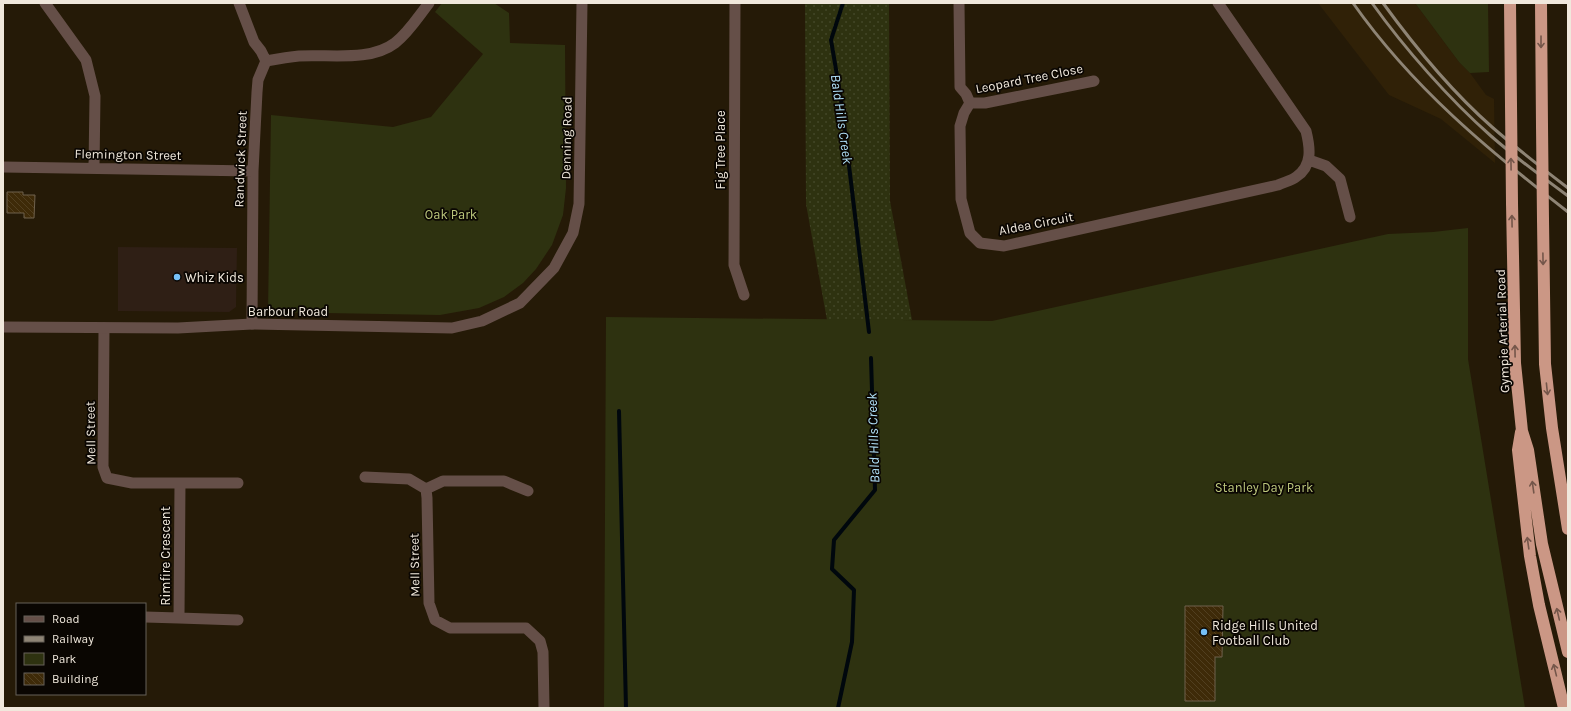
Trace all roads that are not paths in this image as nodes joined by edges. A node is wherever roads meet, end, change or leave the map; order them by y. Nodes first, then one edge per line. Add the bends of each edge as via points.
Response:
1 (45, 3) edge
2 (239, 3) edge
3 (429, 3) edge
4 (582, 3) edge
5 (735, 3) edge
6 (959, 3) edge
7 (1218, 3) edge
8 (1510, 3) edge
9 (1541, 3) edge
10 (266, 61) junction
11 (1094, 80) dead end
12 (970, 103) junction
13 (1309, 160) junction
14 (3, 167) edge
15 (94, 168) junction
16 (253, 171) junction
17 (1350, 217) dead end
18 (554, 268) joint
19 (744, 295) dead end
20 (252, 324) junction
21 (3, 327) edge
22 (104, 328) junction
23 (1522, 432) junction
24 (364, 477) dead end
25 (180, 483) junction
26 (238, 483) dead end
27 (426, 488) junction
28 (528, 492) dead end
29 (1568, 529) edge
30 (146, 617) edge
31 (179, 618) junction
32 (238, 620) dead end
33 (1568, 652) edge
34 (544, 708) edge
35 (1564, 708) edge

1 - 15 street via 86,60 95,96
2 - 10 street via 252,37
3 - 10 street via 406,33 394,44 378,52 367,55 300,56
4 - 18 street, Denning Road via 580,204 572,233
5 - 19 street, Fig Tree Place via 734,265
6 - 12 street via 960,87
7 - 13 street via 1306,131 1310,148
23 -> 8 highway, Gympie Arterial Road, bridge via 1515,363
9 -> 29 highway, bridge via 1545,364
10 - 16 street, Randwick Street via 258,80
11 - 12 street, Leopard Tree Close via 985,103
12 - 13 street, Aldea Circuit via 960,126 961,199 970,233 980,242 1004,246 1278,185 1296,177
13 - 17 street via 1326,166 1340,179
14 - 15 street, Flemington Street
15 - 16 street, Flemington Street
16 - 20 street, Randwick Street
18 - 20 street, Barbour Road via 520,304 482,321 460,327
20 - 22 street, Barbour Road
21 - 22 street, Barbour Road
22 - 25 street, Mell Street via 103,467 108,478 132,483
33 -> 23 highway, Gympie Arterial Road via 1542,544 1528,450
35 -> 23 highway via 1530,556 1518,450
24 - 27 street via 410,479
25 - 26 street, Mell Street
25 - 31 street, Rimfire Crescent
27 - 28 street via 443,481 504,481
27 - 34 street, Mell Street via 429,603 435,620 450,628 526,628 540,641 543,652
30 - 31 street
31 - 32 street, Rimfire Crescent

